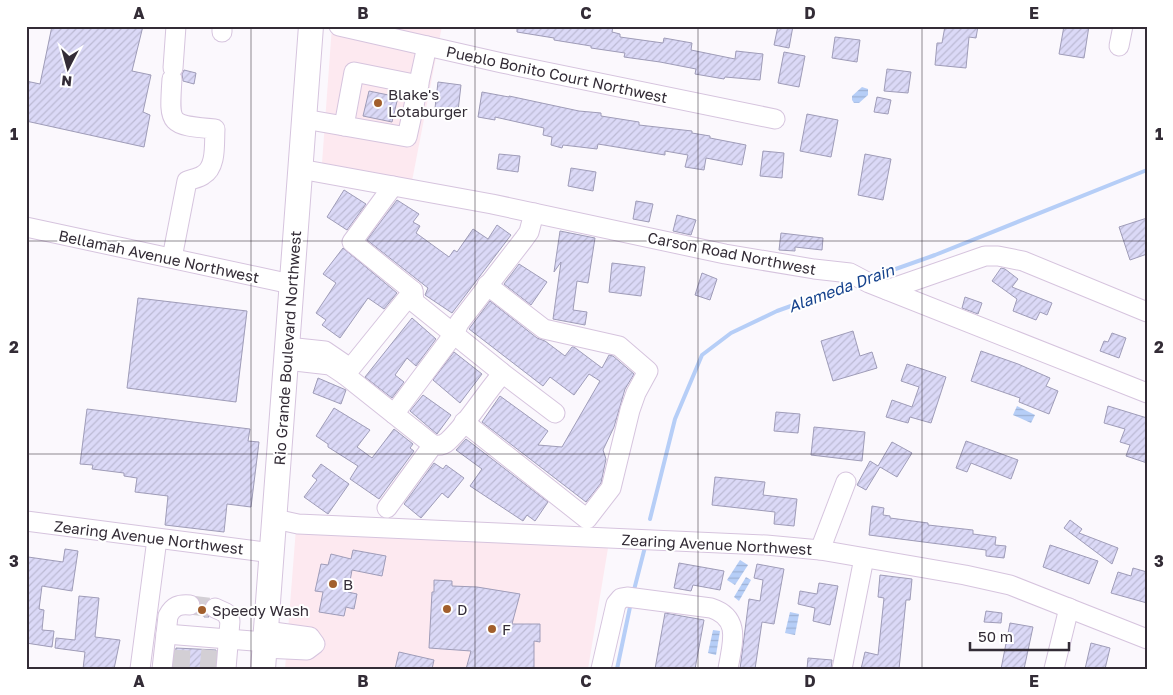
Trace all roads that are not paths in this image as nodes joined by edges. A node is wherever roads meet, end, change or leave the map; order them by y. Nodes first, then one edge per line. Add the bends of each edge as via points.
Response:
1 (176, 26) edge
2 (311, 26) edge
3 (339, 26) edge
4 (1123, 26) edge
5 (427, 46) junction
6 (1119, 46) dead end
7 (414, 84) junction
8 (304, 119) junction
9 (775, 119) dead end
10 (345, 120) junction
11 (300, 169) junction
12 (393, 186) junction
13 (534, 213) junction
14 (26, 228) edge
15 (172, 258) junction
16 (291, 284) junction
17 (488, 285) junction
18 (886, 290) junction
19 (413, 291) junction
20 (1147, 312) edge
21 (454, 334) junction
22 (287, 353) junction
23 (348, 371) junction
24 (501, 372) junction
25 (1147, 393) edge
26 (555, 412) dead end
27 (394, 414) junction
28 (464, 422) junction
29 (433, 446) junction
30 (846, 482) dead end
31 (387, 508) dead end
32 (275, 519) junction
33 (26, 521) edge
34 (157, 539) junction
35 (820, 550) junction
36 (272, 553) junction
37 (864, 558) junction
38 (190, 605) tunnel mouth
39 (215, 608) tunnel mouth
40 (1069, 608) junction
41 (177, 639) junction
42 (1147, 639) edge
43 (217, 643) junction
44 (264, 647) edge
45 (140, 669) edge
46 (162, 669) edge
47 (226, 669) edge
48 (601, 669) edge
49 (728, 669) edge
50 (842, 669) edge
51 (1054, 669) edge

1 - 15 street via 170,112 180,124 215,129 213,160 209,170 188,181
2 - 8 main road, Rio Grande Boulevard Northwest
3 - 5 street, Pueblo Bonito Court Northwest
4 - 6 street
5 - 7 street
5 - 9 street, Pueblo Bonito Court Northwest
7 - 10 street via 354,72
7 - 10 street via 407,137
8 - 10 street
8 - 11 main road, Rio Grande Boulevard Northwest
11 - 12 street, Carson Road Northwest
11 - 16 main road, Rio Grande Boulevard Northwest
12 - 13 street, Carson Road Northwest
12 - 19 street via 352,242
13 - 17 street via 529,232
13 - 18 street, Carson Road Northwest via 725,254 850,273
14 - 15 street, Bellamah Avenue Northwest
15 - 16 street, Bellamah Avenue Northwest
16 - 22 main road, Rio Grande Boulevard Northwest
17 - 21 street
17 - 28 street via 544,329 619,346 648,371 636,393 623,432 611,488 587,519
18 - 20 street via 985,256 998,256 1022,261
18 - 25 street, Carson Road Northwest
19 - 21 street via 414,302
19 - 23 street
21 - 24 street
21 - 27 street
22 - 23 street via 325,351
22 - 32 main road, Rio Grande Boulevard Northwest
23 - 27 street
24 - 26 street
24 - 28 street
27 - 29 street
28 - 29 street via 447,442
29 - 31 street
30 - 35 street
32 - 35 street, Zearing Avenue Northwest via 298,524
32 - 36 main road, Rio Grande Boulevard Northwest
33 - 34 street, Zearing Avenue Northwest
34 - 36 street, Zearing Avenue Northwest
34 - 45 street
35 - 37 street, Zearing Avenue Northwest
36 - 44 main road, Rio Grande Boulevard Northwest
37 - 40 street, Zearing Avenue Northwest via 1010,585
37 - 50 street
38 - 41 street via 181,604 171,609 168,616
39 - 43 street via 226,613 230,621
40 - 42 street, Zearing Avenue Northwest
40 - 51 street
41 - 43 street
41 - 46 street
43 - 44 street
43 - 47 street
48 - 49 street via 616,604 627,597 711,608 722,613 733,633

